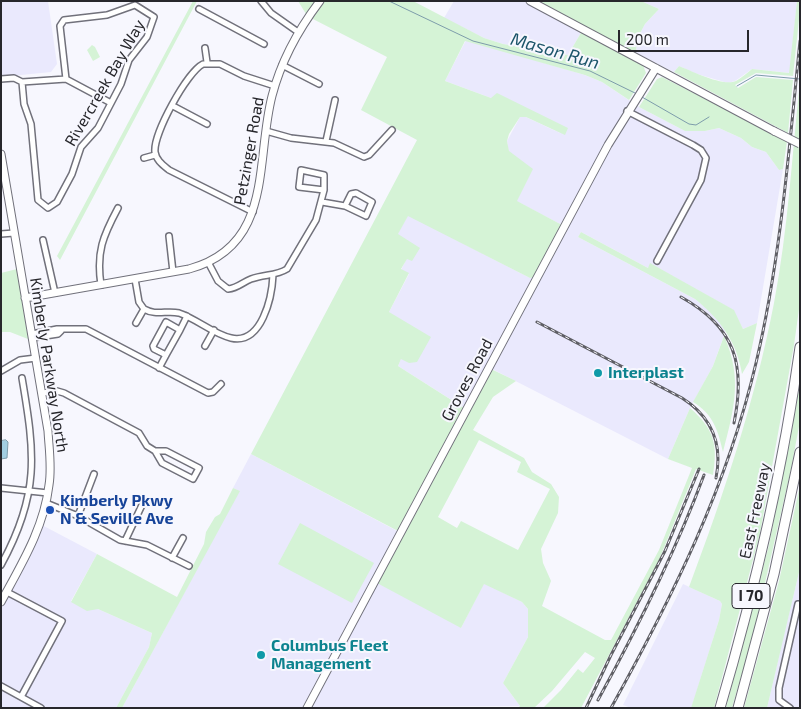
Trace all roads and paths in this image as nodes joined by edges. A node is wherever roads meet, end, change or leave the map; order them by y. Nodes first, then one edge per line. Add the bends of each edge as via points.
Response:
1 (261, 1) edge
2 (320, 1) edge
3 (530, 1) edge
4 (199, 9) dead end
5 (298, 32) junction
6 (264, 44) dead end
7 (205, 48) dead end
8 (207, 62) junction
9 (282, 65) junction
10 (656, 68) junction
11 (1, 79) edge
12 (66, 79) junction
13 (22, 82) junction
14 (319, 84) dead end
15 (275, 86) junction
16 (335, 100) dead end
17 (111, 103) junction
18 (173, 106) junction
19 (627, 111) junction
20 (207, 124) dead end
21 (392, 130) dead end
22 (266, 131) junction
23 (326, 141) junction
24 (800, 144) edge
25 (1, 154) edge
26 (155, 155) junction
27 (144, 158) dead end
28 (324, 190) junction
29 (322, 202) junction
30 (345, 206) junction
31 (118, 208) dead end
32 (253, 213) junction
33 (14, 232) junction
34 (1, 234) edge
35 (169, 236) dead end
36 (43, 240) dead end
37 (657, 261) dead end
38 (208, 262) junction
39 (173, 272) junction
40 (273, 275) junction
41 (135, 278) junction
42 (101, 285) junction
43 (55, 293) junction
44 (25, 298) junction
45 (144, 309) junction
46 (187, 316) junction
47 (136, 323) dead end
48 (180, 330) junction
49 (214, 330) junction
50 (32, 336) junction
51 (205, 346) dead end
52 (800, 347) edge
53 (166, 355) junction
54 (36, 358) junction
55 (159, 368) junction
56 (1, 371) edge
57 (22, 378) dead end
58 (222, 384) dead end
59 (42, 393) junction
60 (155, 451) junction
61 (800, 452) edge
62 (94, 474) dead end
63 (1, 488) edge
64 (31, 492) junction
65 (48, 493) junction
66 (46, 503) junction
67 (142, 506) dead end
68 (78, 516) junction
69 (183, 538) dead end
70 (125, 541) junction
71 (172, 558) junction
72 (1, 565) edge
73 (189, 566) dead end
74 (7, 592) junction
75 (1, 602) edge
76 (798, 604) dead end
77 (1, 686) edge
78 (21, 697) junction
79 (41, 708) edge
80 (307, 708) edge
81 (720, 708) edge
82 (738, 708) edge
83 (790, 708) edge

1 - 5 street via 271,13
2 - 5 street, Petzinger Road
3 - 10 street
4 - 6 street
5 - 9 street, Petzinger Road
7 - 8 street
8 - 15 street
8 - 18 street via 192,73
9 - 14 street
9 - 15 street, Petzinger Road
10 - 19 street, Groves Road
10 - 24 street, bridge
11 - 13 street via 14,78
12 - 13 street
12 - 17 street
12 - 17 street, Rivercreek Bay Way via 60,26 64,20 107,15 135,5 152,14 155,20 129,60
13 - 17 street, Rivercreek Bay Way via 24,104 31,124 38,200 48,208 57,202 72,174 81,147 98,128
15 - 22 street, Petzinger Road
16 - 23 street
18 - 20 street
18 - 26 street via 156,139
19 - 37 street via 693,145 706,158 701,180
19 - 80 street, Groves Road
21 - 23 street via 364,157
22 - 23 street via 292,138
22 - 32 street, Petzinger Road
25 - 33 street, Kimberly Parkway North
26 - 27 street
26 - 32 street via 169,170
28 - 28 street via 324,175 300,170 298,187
28 - 29 street
29 - 30 street
29 - 40 street via 316,220 288,269
30 - 30 street via 364,216 368,215 373,204 354,192
31 - 42 street via 101,244
32 - 38 street, Petzinger Road via 232,245
33 - 34 street
33 - 44 street, Kimberly Parkway North
35 - 39 street
36 - 43 street
38 - 39 street, Petzinger Road
38 - 40 street via 218,281 228,288 259,276
39 - 41 street, Petzinger Road
40 - 49 street via 270,299 251,334 233,339
41 - 42 street, Petzinger Road
41 - 45 street via 139,302
42 - 43 street, Petzinger Road
43 - 44 street, Petzinger Road
44 - 50 street, Kimberly Parkway North
45 - 46 street via 156,314 170,312
45 - 47 street
46 - 48 street
46 - 49 street
48 - 53 street
48 - 53 street via 166,322 154,349
49 - 51 street
50 - 54 street, Kimberly Parkway North
50 - 55 street via 57,330 86,329
52 - 81 highway, East Freeway / I 70 via 765,538
53 - 55 street
54 - 56 street via 20,360
54 - 59 street, Kimberly Parkway North
55 - 58 street via 210,394
57 - 64 street via 32,434
59 - 60 street via 64,393 138,433
59 - 65 street, Kimberly Parkway North via 50,463
60 - 60 street via 166,451 199,468 193,479 162,463
61 - 82 highway, East Freeway / I 70 via 774,574
62 - 68 street
63 - 64 street
64 - 65 street
64 - 72 street via 18,534
65 - 66 street, Kimberly Parkway North
66 - 68 street
66 - 74 street, Kimberly Parkway North via 32,544
67 - 70 street
68 - 70 street
69 - 71 street
70 - 71 street via 147,545
71 - 73 street
74 - 75 street, Kimberly Parkway North
74 - 78 street via 62,621
76 - 83 street via 779,688 779,700
77 - 78 street
78 - 79 street

